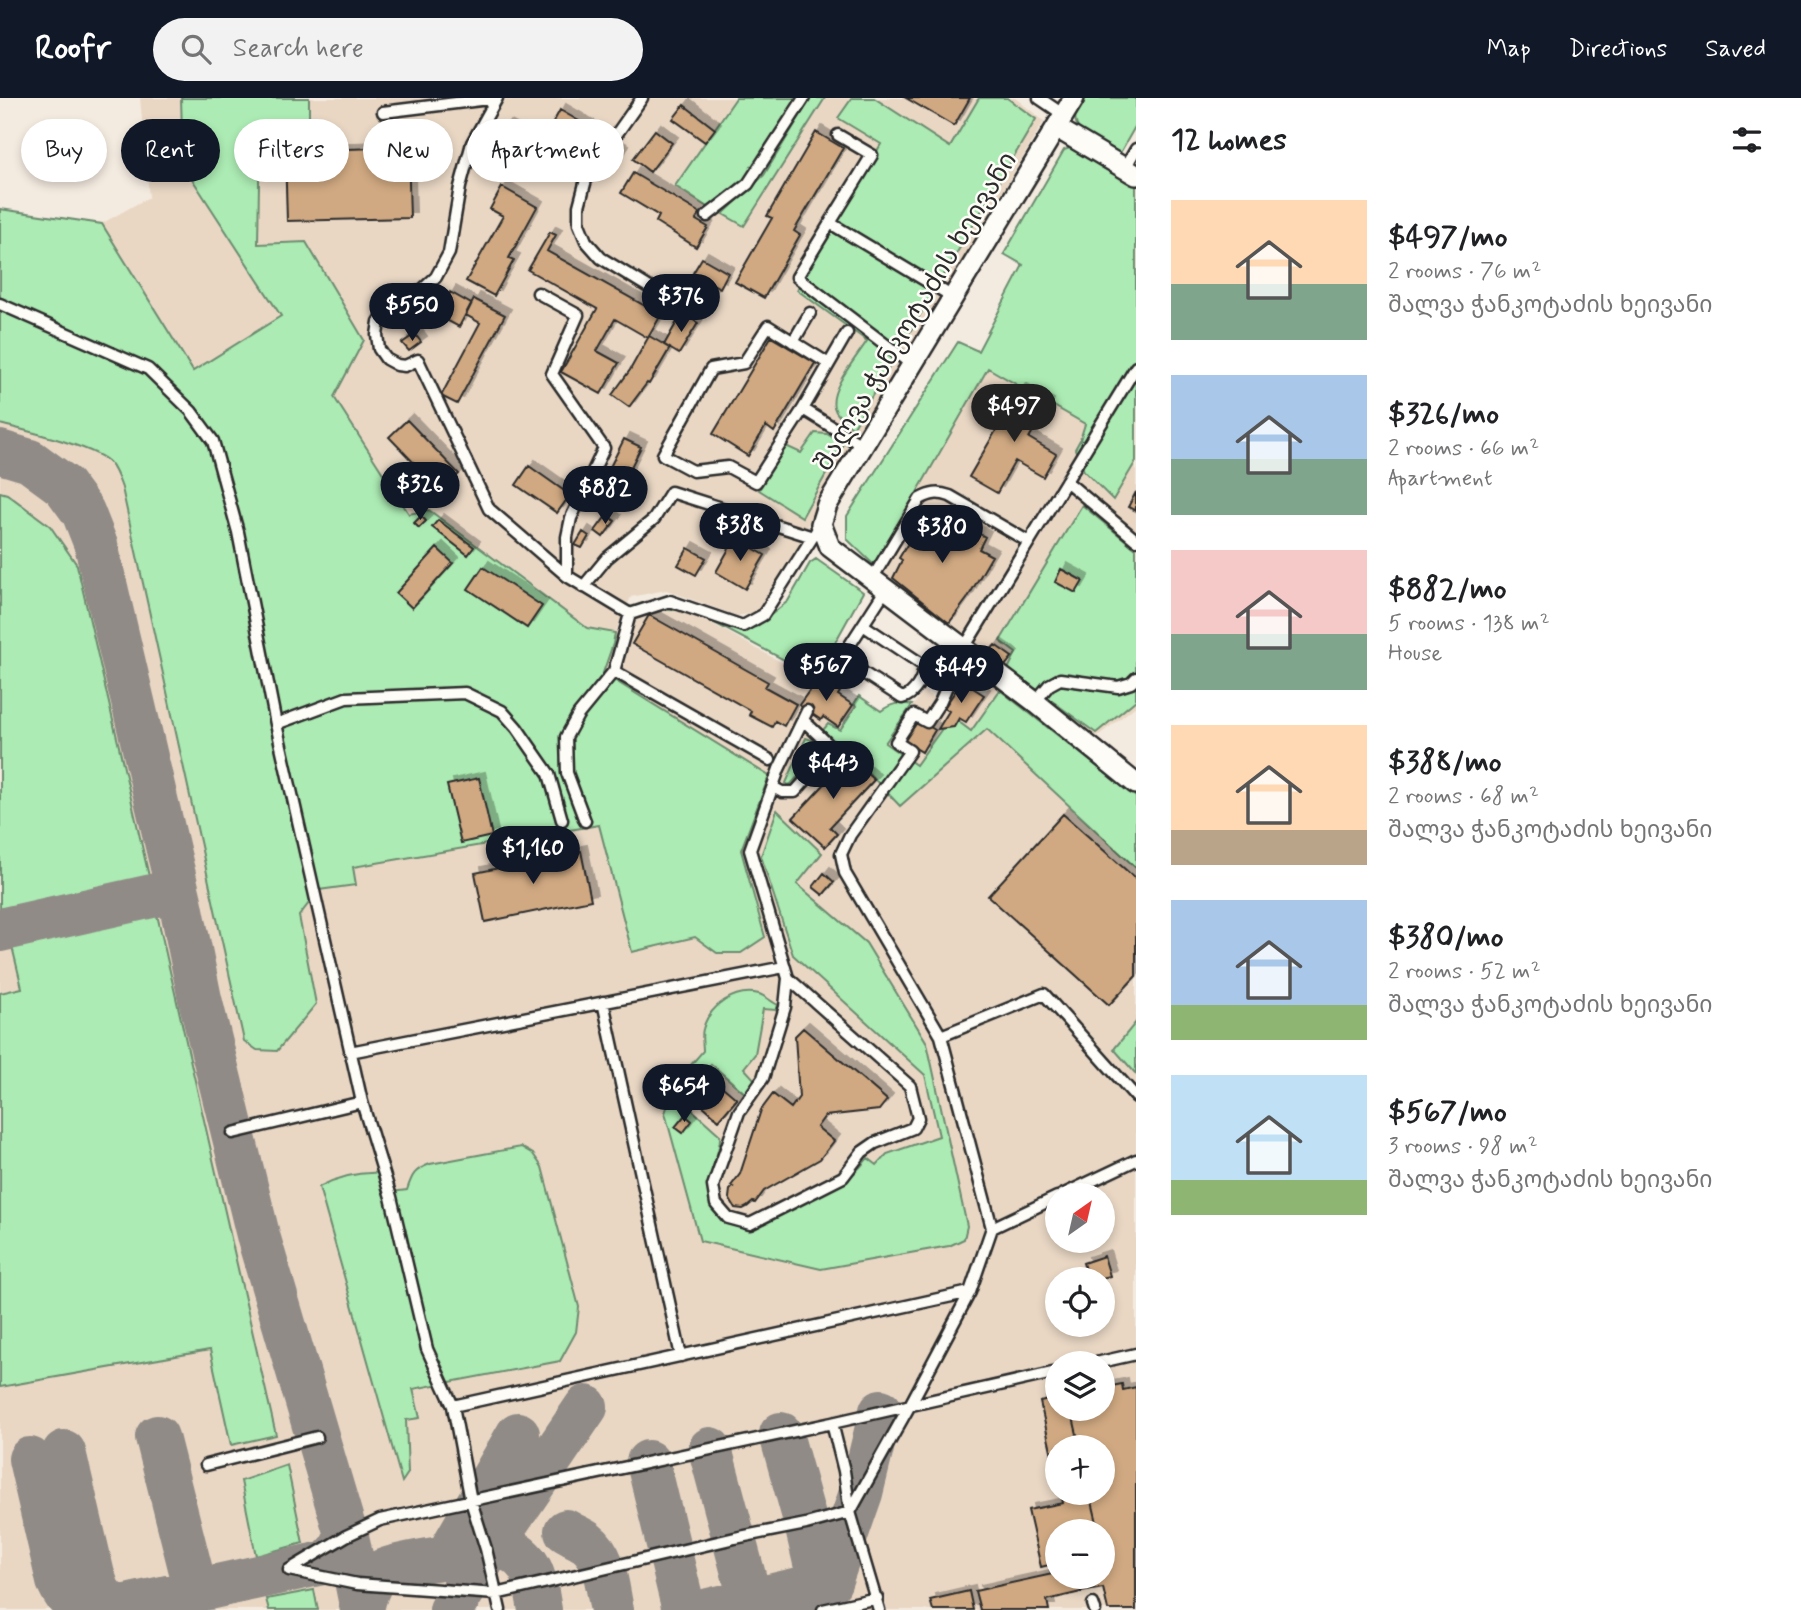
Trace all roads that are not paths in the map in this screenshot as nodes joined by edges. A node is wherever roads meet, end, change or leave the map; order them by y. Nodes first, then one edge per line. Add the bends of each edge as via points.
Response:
1 (642, 98) edge
2 (804, 98) edge
3 (1039, 98) edge
4 (383, 112) dead end
5 (1065, 114) edge
6 (838, 135) dead end
7 (1136, 149) edge
8 (1130, 172) edge
9 (707, 216) dead end
10 (830, 223) junction
11 (538, 293) dead end
12 (663, 296) dead end
13 (953, 296) junction
14 (0, 304) edge
15 (810, 313) dead end
16 (847, 333) dead end
17 (793, 342) junction
18 (829, 364) junction
19 (911, 364) junction
20 (1136, 368) edge
21 (803, 409) junction
22 (863, 446) junction
23 (1066, 481) junction
24 (817, 530) junction
25 (1136, 540) edge
26 (1029, 542) junction
27 (567, 576) junction
28 (879, 584) junction
29 (583, 587) junction
30 (630, 614) junction
31 (863, 625) junction
32 (964, 648) junction
33 (842, 659) junction
34 (614, 671) junction
35 (1136, 678) edge
36 (826, 682) dead end
37 (1035, 702) junction
38 (276, 724) junction
39 (770, 760) dead end
40 (1136, 784) edge
41 (773, 787) junction
42 (562, 820) dead end
43 (585, 821) dead end
44 (784, 967) junction
45 (788, 978) junction
46 (603, 1002) junction
47 (941, 1036) junction
48 (350, 1052) junction
49 (1136, 1097) edge
50 (362, 1102) junction
51 (233, 1133) dead end
52 (1136, 1160) edge
53 (1087, 1183) edge
54 (1045, 1203) edge
55 (992, 1228) junction
56 (970, 1292) junction
57 (1136, 1354) edge
58 (681, 1356) junction
59 (1115, 1359) edge
60 (1045, 1375) edge
61 (911, 1405) junction
62 (453, 1406) junction
63 (832, 1423) junction
64 (317, 1437) dead end
65 (206, 1465) dead end
66 (471, 1501) junction
67 (850, 1512) junction
68 (496, 1594) junction
69 (877, 1598) junction
70 (500, 1610) edge
71 (823, 1610) edge
72 (879, 1610) edge

1 - 12 lane via 587,176 579,224 601,258
2 - 9 lane via 748,184
3 - 5 lane
4 - 27 lane via 497,98 472,143 449,253 436,277 383,316 377,335 379,349 397,365 418,360 489,509
5 - 8 street
5 - 13 street, შალვა ჭანკოტაძის ხეივანი
6 - 10 lane via 872,155
7 - 8 lane
10 - 13 lane
10 - 19 lane via 796,277
11 - 27 lane via 579,315 552,374 604,448 572,518
13 - 19 street, შალვა ჭანკოტაძის ხეივანი
14 - 38 lane via 148,369 191,411 213,441 238,532
15 - 17 lane
16 - 18 lane
17 - 18 lane
17 - 21 lane via 768,326 744,363 711,369 663,455 693,471 728,467 756,482
18 - 21 lane
19 - 22 street, შალვა ჭანკოტაძის ხეივანი
20 - 23 lane
21 - 22 lane
22 - 24 street, შალვა ჭანკოტაძის ხეივანი
23 - 25 lane
23 - 26 lane
24 - 28 street via 830,547
24 - 29 lane via 671,492 654,519 607,558
24 - 30 lane via 763,615 743,626 670,601
26 - 28 lane via 950,496 929,494 920,499
26 - 32 lane
27 - 29 lane
28 - 31 lane
28 - 32 street
29 - 30 lane
30 - 34 lane
31 - 33 lane
31 - 33 lane via 923,665 923,676 910,695 902,698
32 - 37 street
32 - 47 lane via 927,722 914,715 896,742 911,751 841,854 845,873
33 - 36 lane
34 - 39 lane
34 - 43 lane via 566,737 568,773
35 - 37 lane via 1118,687 1060,679
37 - 40 street
38 - 42 lane via 345,698 465,693 502,711 517,728 550,775
38 - 48 lane
41 - 41 lane via 779,769 805,715 830,753 795,792
41 - 44 lane via 750,850
44 - 45 lane
44 - 46 lane
45 - 45 lane via 910,1086 918,1118 914,1128 863,1152 843,1177 750,1224 743,1223 728,1218 716,1204 713,1186 739,1112 763,1078 785,1007
46 - 48 lane
46 - 58 lane
47 - 49 lane via 1044,993
47 - 55 lane
48 - 50 lane
50 - 51 lane
50 - 62 lane via 391,1197 427,1349
52 - 53 lane
54 - 55 lane
55 - 56 lane
56 - 58 lane
56 - 61 lane
57 - 59 lane
58 - 62 lane
60 - 61 lane
61 - 63 lane
61 - 67 lane
62 - 66 lane
63 - 66 lane
63 - 67 lane
64 - 65 lane
66 - 68 lane
66 - 68 lane via 380,1520 289,1570 357,1584
67 - 68 lane
67 - 69 lane
68 - 70 lane
69 - 71 lane
69 - 72 lane

